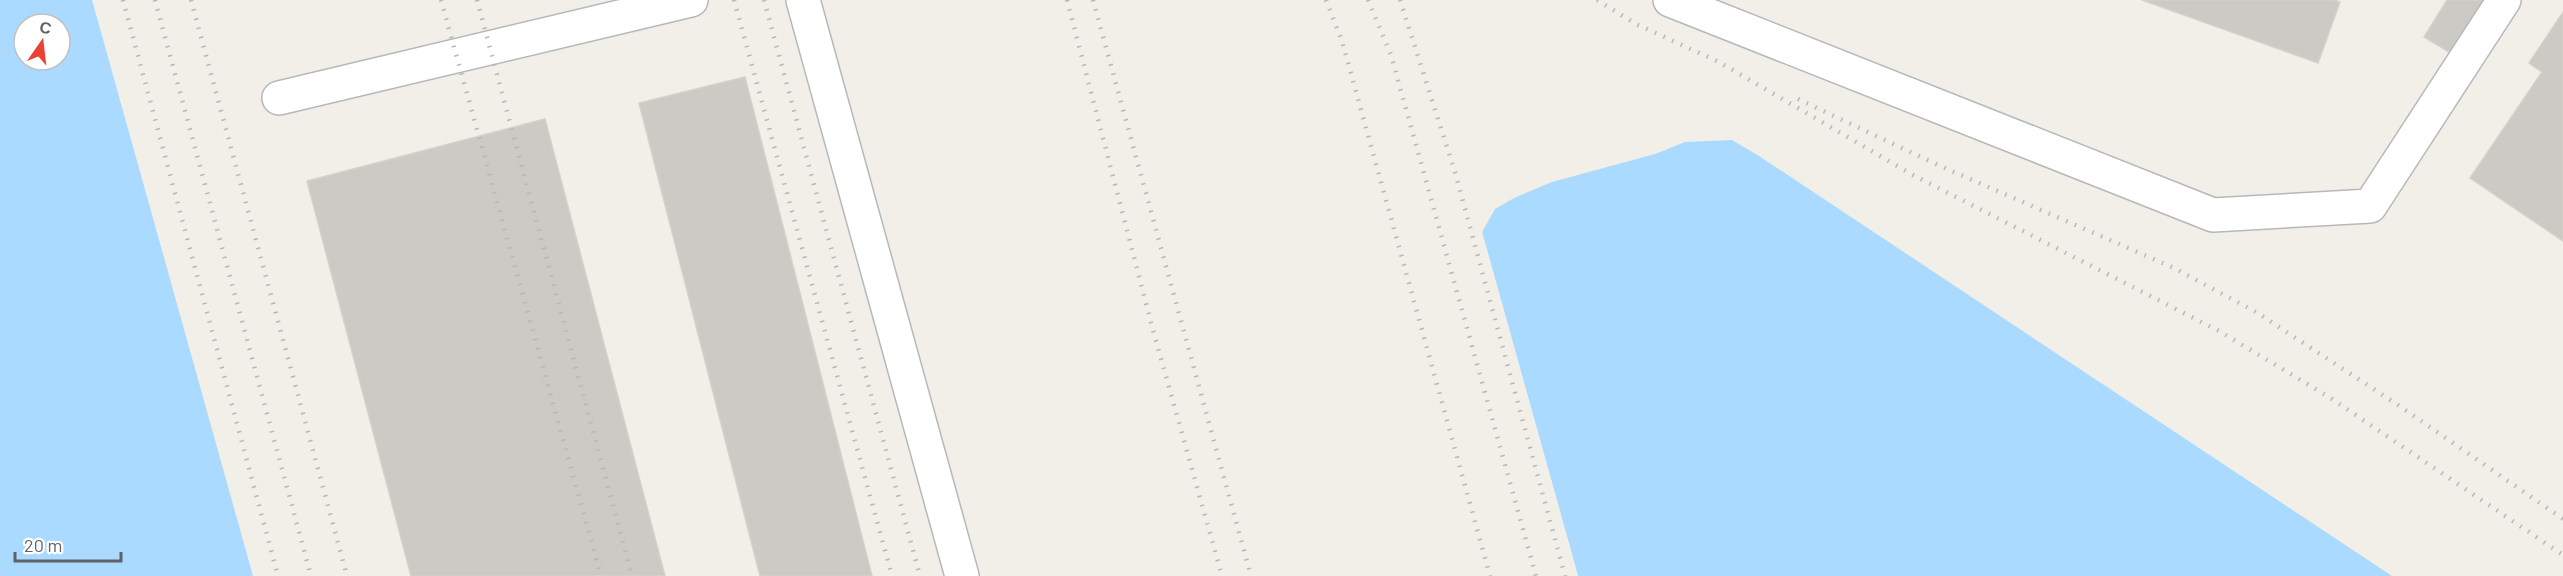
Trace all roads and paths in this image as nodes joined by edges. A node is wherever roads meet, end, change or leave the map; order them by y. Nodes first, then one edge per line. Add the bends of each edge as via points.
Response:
1 (691, 0) edge
2 (803, 0) edge
3 (1670, 0) edge
4 (2504, 0) edge
5 (279, 98) dead end
6 (962, 576) edge

1 - 5 lane
2 - 6 lane
3 - 4 lane via 2213,215 2370,206

